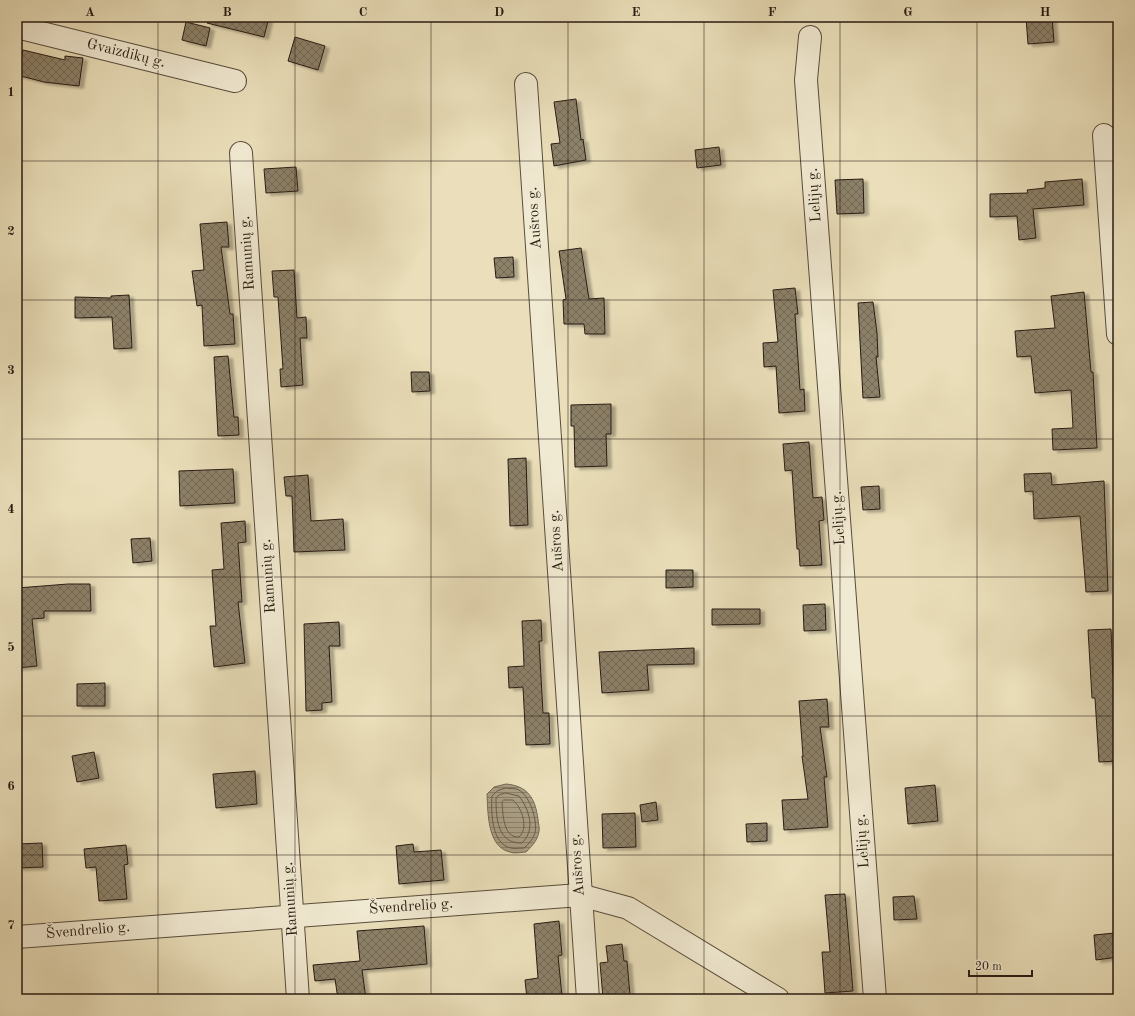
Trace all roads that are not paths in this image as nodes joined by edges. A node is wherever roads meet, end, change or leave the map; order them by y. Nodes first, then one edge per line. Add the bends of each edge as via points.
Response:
1 (17, 27) edge
2 (810, 37) dead end
3 (235, 81) dead end
4 (526, 84) dead end
5 (1104, 135) dead end
6 (241, 153) dead end
7 (1118, 334) edge
8 (580, 895) junction
9 (292, 915) junction
10 (17, 937) edge
11 (298, 999) edge
12 (588, 999) edge
13 (778, 999) edge
14 (875, 999) edge

1 - 3 street, Gvaizdikų g.
2 - 14 street, Lelijų g. via 806,80
4 - 8 street, Aušros g.
5 - 7 street
6 - 9 street, Ramunių g.
8 - 9 street, Švendrelio g.
8 - 12 street, Aušros g.
8 - 13 street, Švendrelio g. via 628,908
9 - 10 street, Švendrelio g.
9 - 11 street, Ramunių g.

